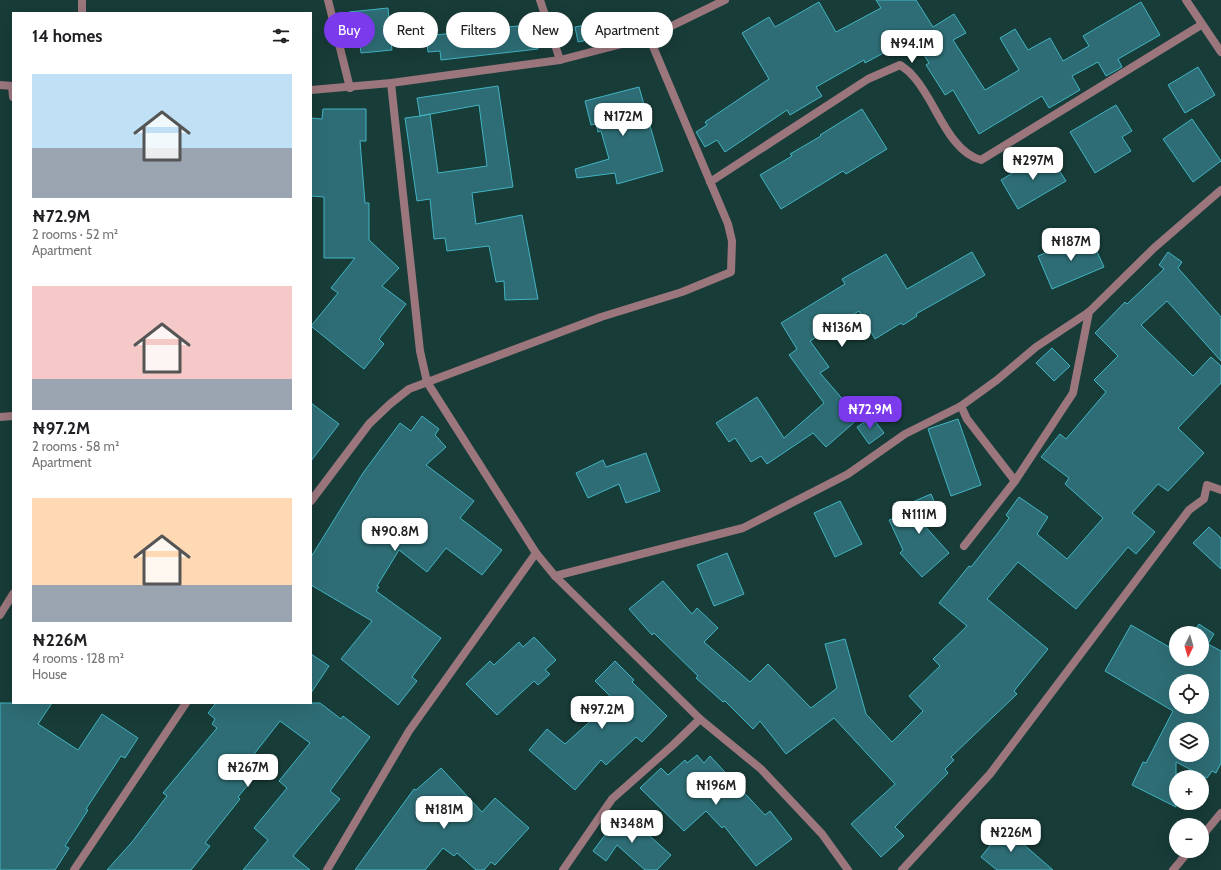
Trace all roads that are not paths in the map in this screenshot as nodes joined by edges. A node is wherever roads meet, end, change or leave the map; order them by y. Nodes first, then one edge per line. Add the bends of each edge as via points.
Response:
1 (82, 0) edge
2 (328, 0) edge
3 (540, 0) edge
4 (725, 0) edge
5 (1186, 0) edge
6 (82, 12) edge
7 (1201, 25) junction
8 (673, 26) edge
9 (609, 48) edge
10 (653, 48) edge
11 (1221, 52) edge
12 (560, 60) junction
13 (391, 83) junction
14 (0, 85) edge
15 (12, 86) edge
16 (350, 88) junction
17 (312, 90) edge
18 (710, 182) junction
19 (1221, 190) edge
20 (1089, 312) junction
21 (426, 382) junction
22 (961, 406) junction
23 (12, 416) edge
24 (0, 417) edge
25 (1015, 481) junction
26 (1221, 490) edge
27 (312, 500) edge
28 (964, 546) dead end
29 (536, 553) junction
30 (556, 576) junction
31 (12, 596) edge
32 (0, 615) edge
33 (185, 704) edge
34 (700, 718) junction
35 (1221, 813) edge
36 (1209, 828) edge
37 (1183, 858) edge
38 (74, 870) edge
39 (326, 870) edge
40 (563, 870) edge
41 (848, 870) edge
42 (902, 870) edge
43 (1173, 870) edge

1 - 6 street
2 - 16 street
3 - 12 street
4 - 8 street
5 - 7 street
7 - 11 street
7 - 18 street via 981,160 970,158 957,144 913,75 900,65 868,79
9 - 12 street
10 - 18 street
12 - 13 street
13 - 16 street
13 - 21 street via 420,351
14 - 15 street
16 - 17 street
18 - 21 street via 728,224 732,241 731,272 682,292 601,317
19 - 20 street via 1154,248
20 - 22 street via 1036,347
20 - 25 street via 1073,393
21 - 27 street via 409,390 390,404 369,424
21 - 29 street
22 - 25 street via 967,419
22 - 30 street via 905,434 848,474 743,528
23 - 24 street
25 - 28 street
26 - 42 street via 1207,485 1204,499 1189,510 990,774
29 - 30 street
29 - 39 street via 408,731
30 - 34 street
31 - 32 street
33 - 38 street
34 - 40 street via 612,799
34 - 41 street via 761,769 822,834
35 - 36 street
37 - 43 street

